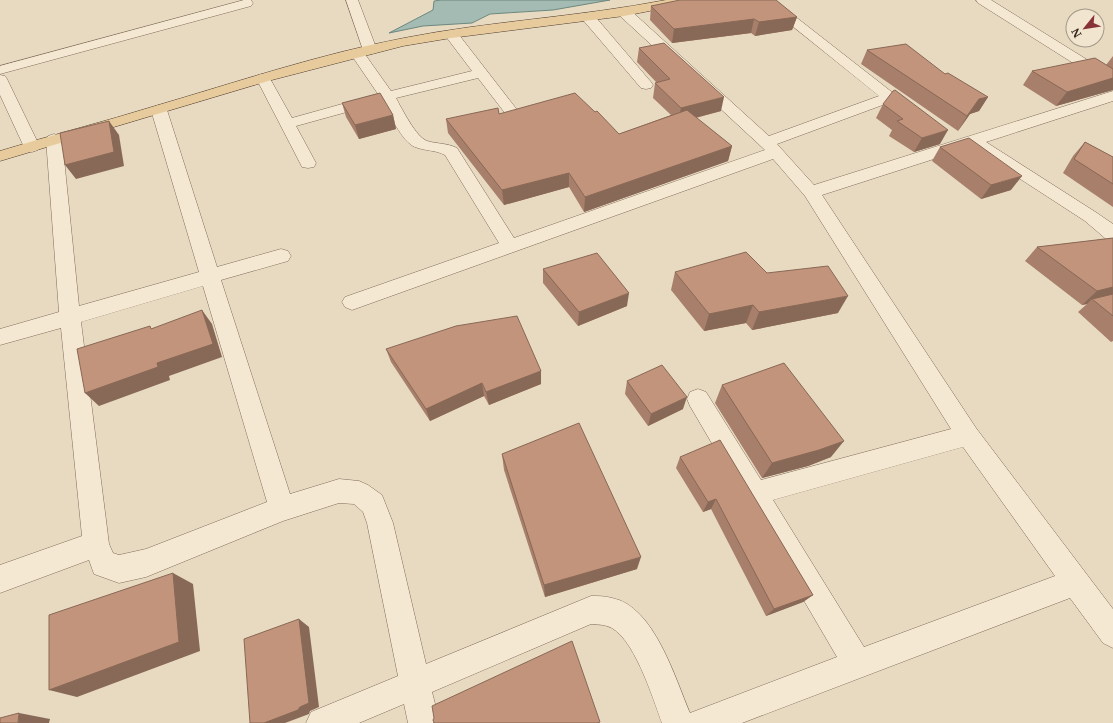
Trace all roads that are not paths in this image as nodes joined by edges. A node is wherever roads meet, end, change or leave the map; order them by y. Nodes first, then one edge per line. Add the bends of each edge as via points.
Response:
1 (352, 0) edge
2 (685, 0) edge
3 (766, 0) edge
4 (982, 0) edge
5 (247, 3) dead end
6 (624, 12) junction
7 (588, 17) junction
8 (451, 34) junction
9 (364, 51) junction
10 (0, 70) edge
11 (481, 73) junction
12 (263, 78) junction
13 (0, 79) edge
14 (1113, 82) edge
15 (646, 85) dead end
16 (387, 96) junction
17 (1113, 96) edge
18 (890, 97) junction
19 (159, 110) junction
20 (512, 114) edge
21 (287, 124) junction
22 (925, 124) edge
23 (54, 139) junction
24 (972, 140) junction
25 (32, 147) junction
26 (771, 148) junction
27 (0, 156) edge
28 (308, 163) dead end
29 (811, 192) junction
30 (1113, 234) edge
31 (510, 246) junction
32 (281, 256) dead end
33 (211, 277) junction
34 (352, 302) dead end
35 (70, 317) junction
36 (0, 337) edge
37 (698, 399) dead end
38 (968, 435) junction
39 (756, 493) junction
40 (282, 509) junction
41 (96, 544) junction
42 (0, 579) edge
43 (1076, 582) junction
44 (1113, 633) edge
45 (858, 664) junction
46 (416, 685) junction
47 (322, 723) edge
48 (424, 723) edge
49 (678, 723) edge
50 (701, 723) edge

1 - 9 street
2 - 6 main road
3 - 18 street
4 - 14 street
5 - 10 street
6 - 7 main road
6 - 26 street
7 - 8 main road
7 - 15 street
8 - 9 main road
8 - 11 street
9 - 12 main road
9 - 16 street
11 - 16 street
11 - 20 street
12 - 19 main road
12 - 21 street
13 - 25 street
16 - 21 street
16 - 31 street via 413,139 418,143 445,148 451,152
17 - 24 street
18 - 22 street
18 - 26 street
19 - 23 main road
19 - 33 street
21 - 28 street
23 - 25 main road
23 - 35 street
24 - 29 street via 949,141
24 - 30 street
25 - 27 main road
26 - 29 street
26 - 31 street
29 - 38 street
31 - 34 street
32 - 33 street
33 - 35 street
33 - 40 street
35 - 36 street
35 - 41 street
37 - 39 street
38 - 39 street
38 - 43 street
39 - 45 street
40 - 41 street via 146,563 119,569 104,564
40 - 46 street via 339,491 359,493 372,504 380,523
41 - 42 street
43 - 44 street
43 - 45 street
45 - 50 street
46 - 47 street
46 - 48 street
46 - 49 street via 591,610 614,612 634,628 647,648

